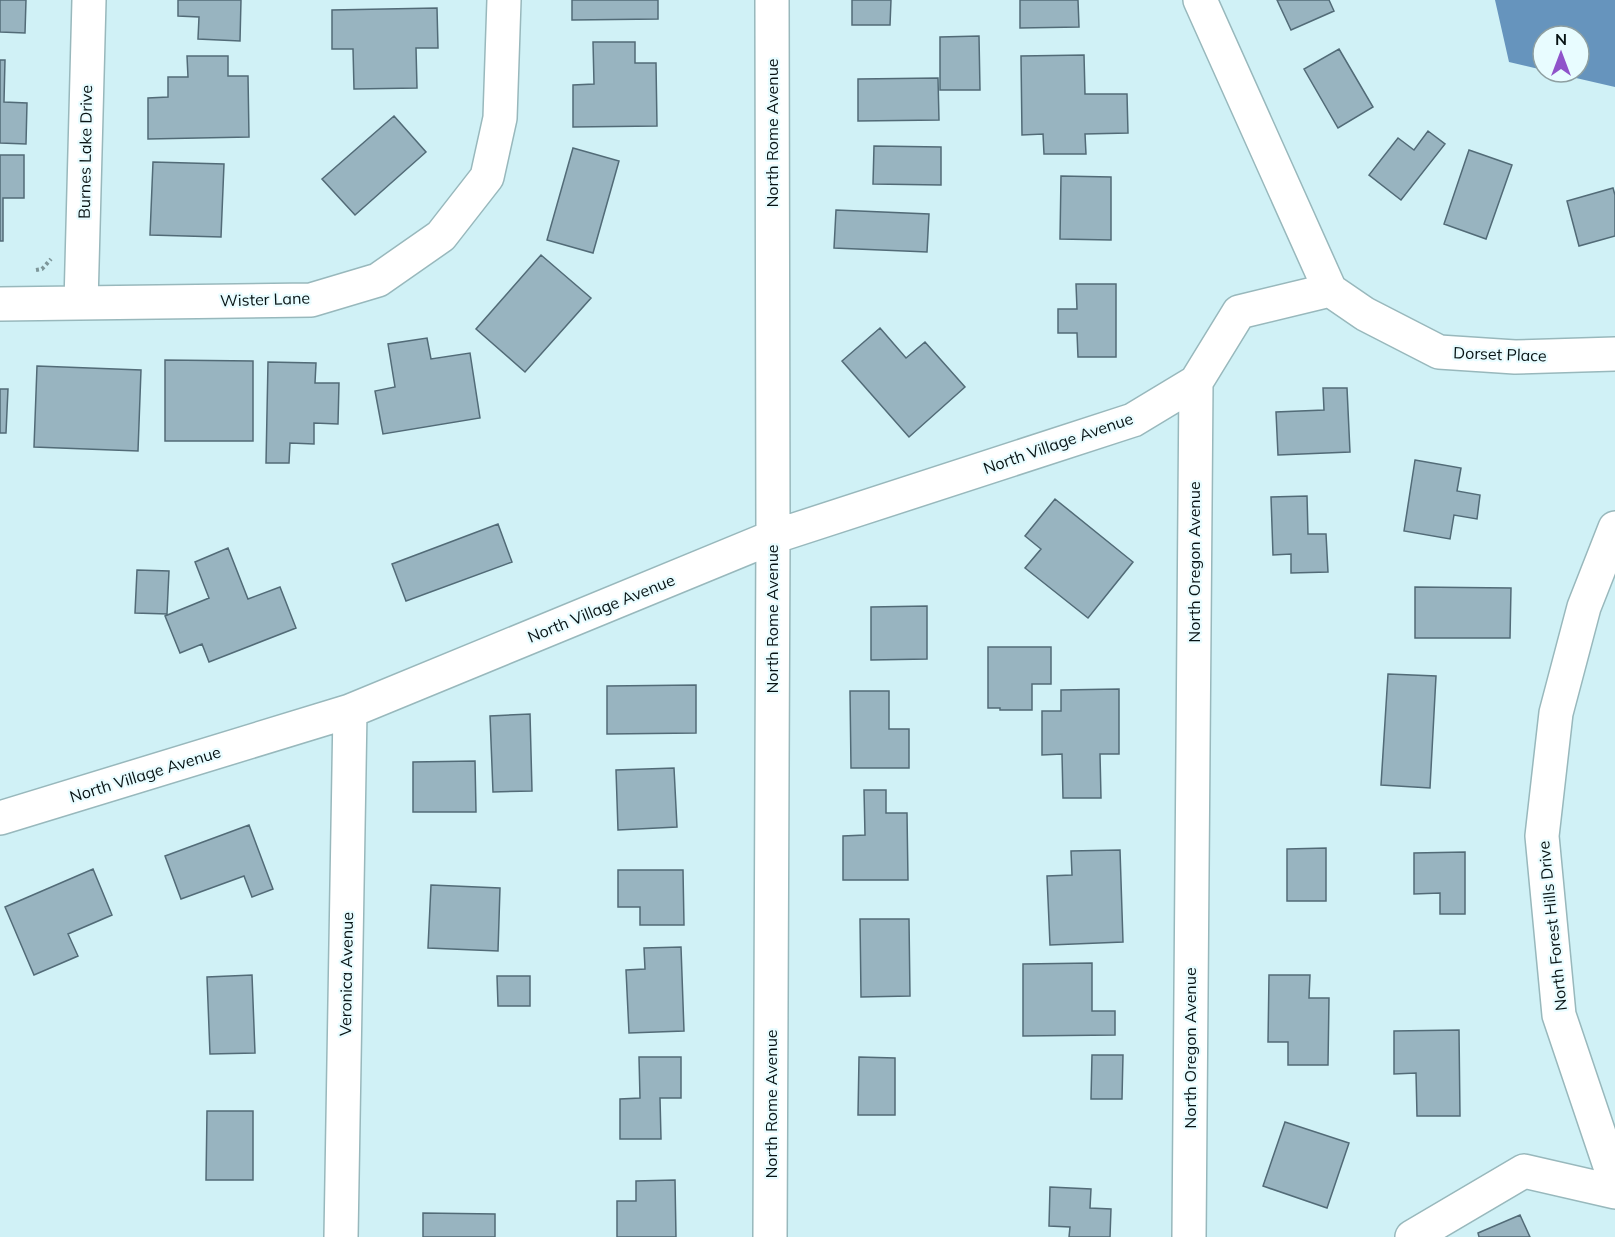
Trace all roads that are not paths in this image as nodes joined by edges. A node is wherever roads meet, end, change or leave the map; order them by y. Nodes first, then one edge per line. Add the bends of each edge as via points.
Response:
1 (89, 0) edge
2 (504, 0) edge
3 (772, 0) edge
4 (1200, 0) edge
5 (1330, 290) junction
6 (81, 303) junction
7 (0, 304) edge
8 (1615, 354) edge
9 (1196, 382) junction
10 (1615, 528) edge
11 (773, 537) junction
12 (350, 711) junction
13 (0, 818) edge
14 (1615, 1181) edge
15 (1615, 1192) edge
16 (341, 1237) edge
17 (770, 1237) edge
18 (1189, 1237) edge
19 (1412, 1237) edge

1 - 6 street, Burnes Lake Drive
2 - 6 street, Wister Lane via 500,118 487,177 441,236 378,280 311,300
3 - 11 street, North Rome Avenue
4 - 5 street
5 - 8 street, Dorset Place via 1365,314 1439,352 1515,357
5 - 9 street via 1239,312
6 - 7 street, Wister Lane
9 - 11 street, North Village Avenue via 1133,420
9 - 18 street, North Oregon Avenue
10 - 14 street, North Forest Hills Drive via 1584,607 1556,713 1542,836 1559,1014
11 - 12 street, North Village Avenue
11 - 17 street, North Rome Avenue
12 - 13 street, North Village Avenue
12 - 16 street, Veronica Avenue
15 - 19 street via 1524,1171

